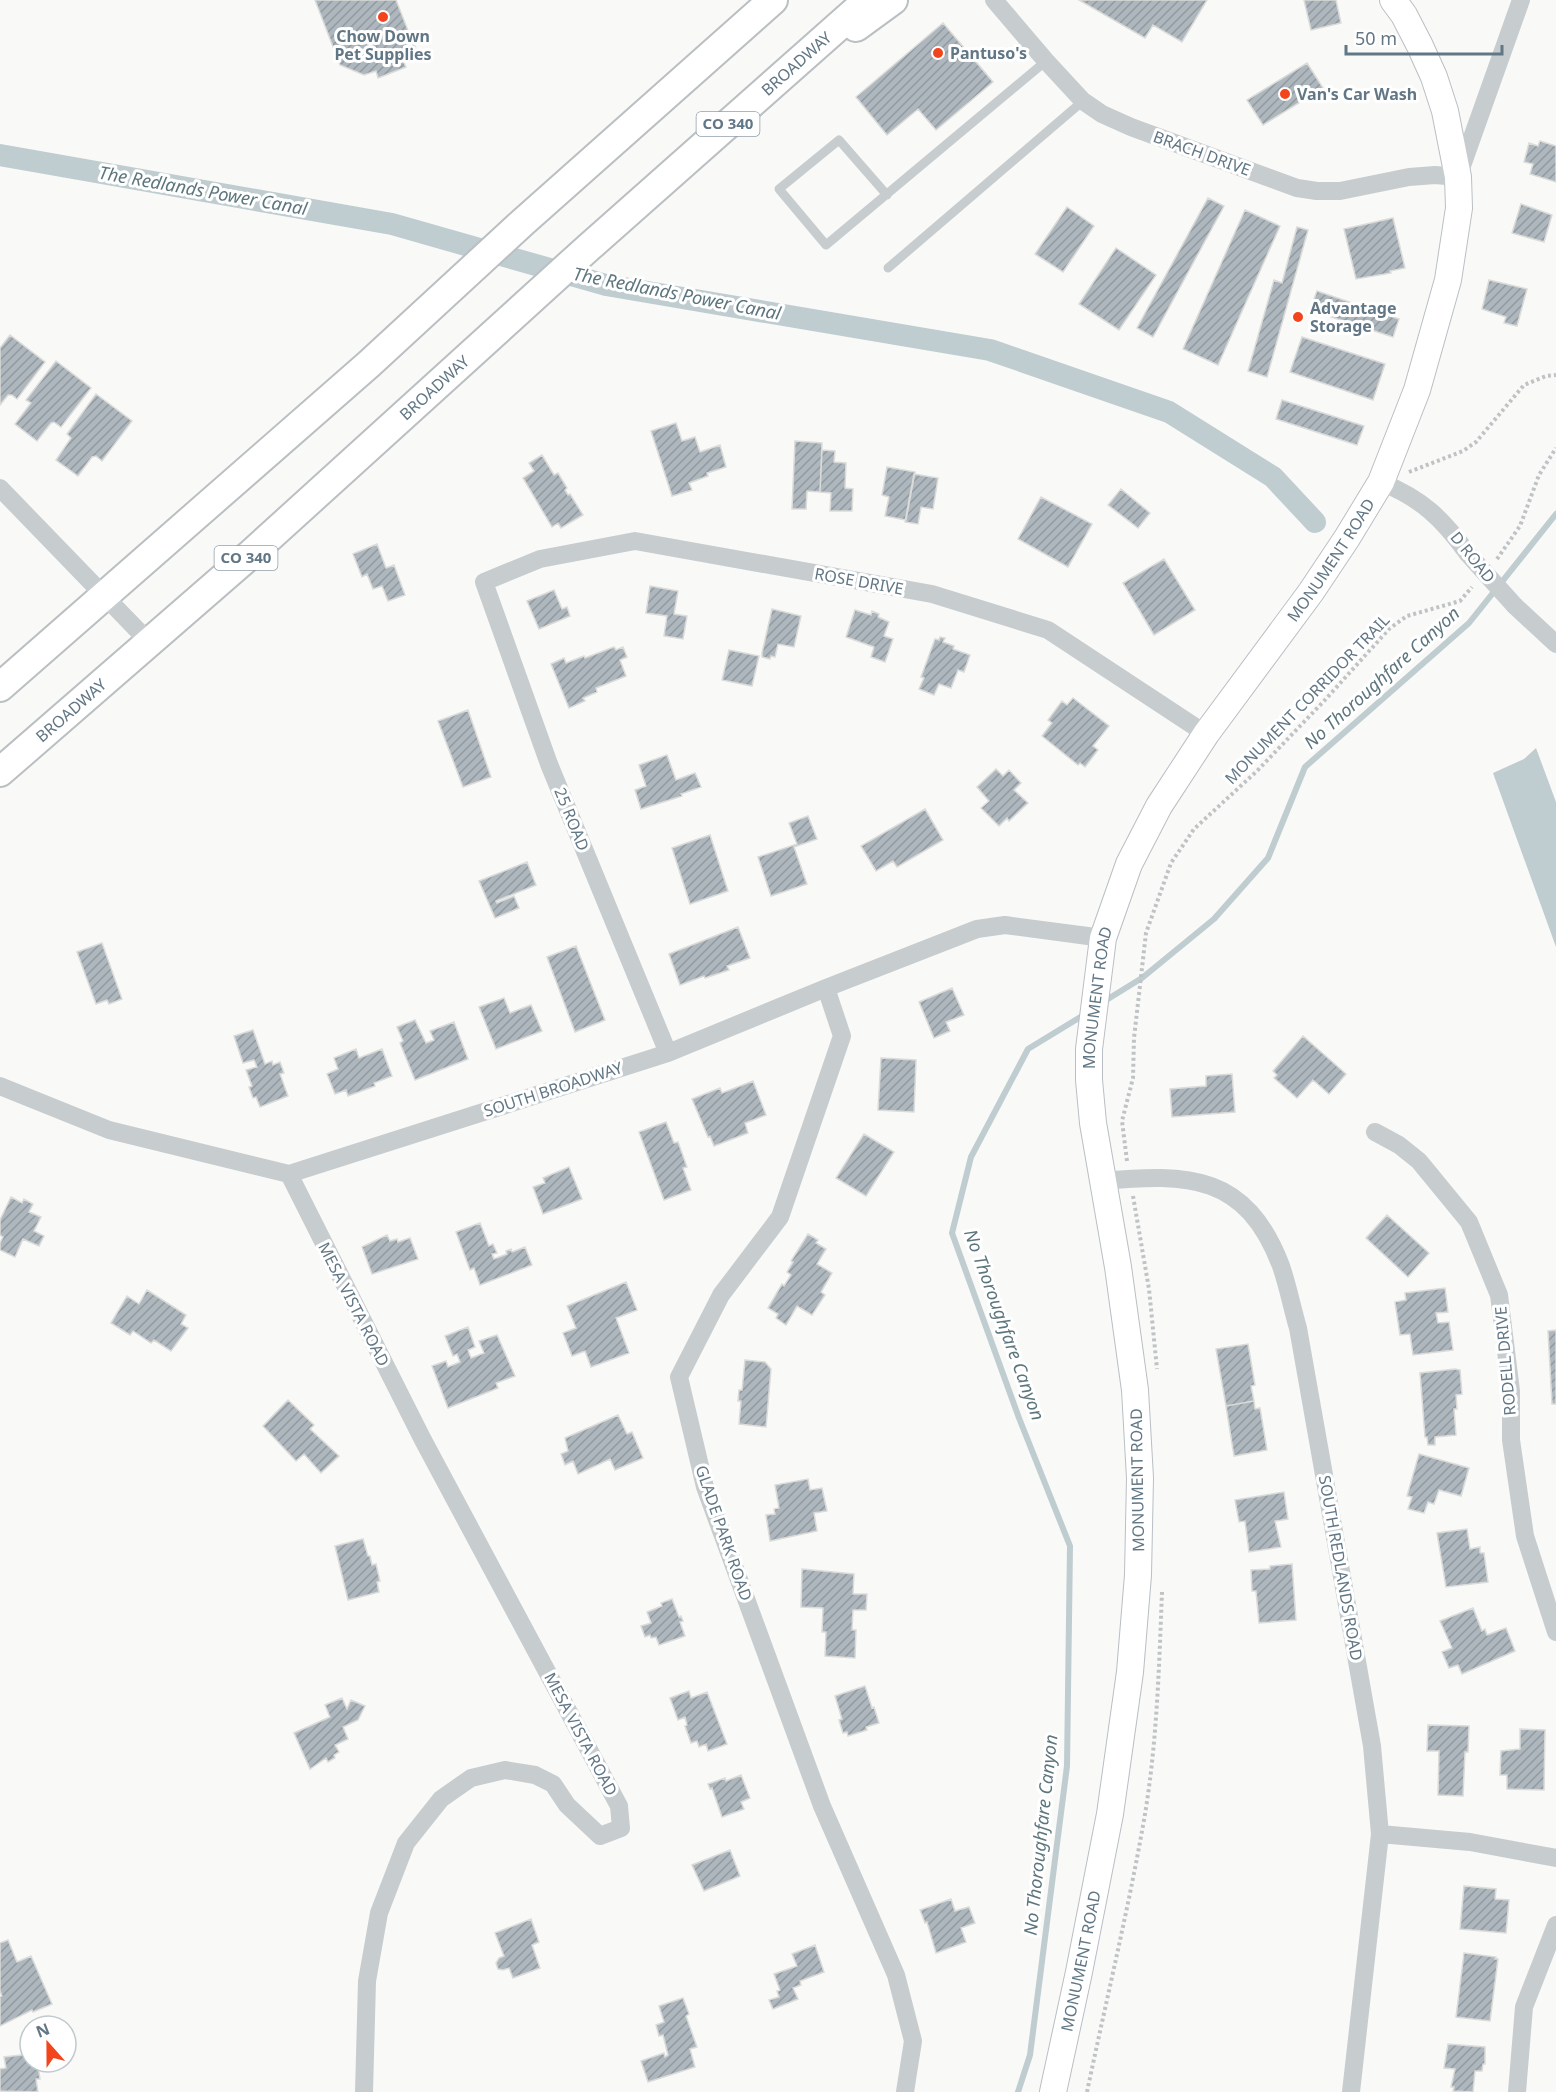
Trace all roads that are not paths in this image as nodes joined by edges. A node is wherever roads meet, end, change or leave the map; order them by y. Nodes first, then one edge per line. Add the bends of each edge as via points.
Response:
1 (773, 0) edge
2 (852, 0) edge
3 (868, 0) edge
4 (893, 0) edge
5 (994, 0) edge
6 (1393, 0) edge
7 (1521, 0) edge
8 (1046, 61) junction
9 (770, 87) junction
10 (1083, 101) junction
11 (1458, 177) junction
12 (887, 195) junction
13 (888, 268) dead end
14 (1381, 482) junction
15 (0, 488) edge
16 (484, 582) joint
17 (104, 596) junction
18 (149, 642) junction
19 (1556, 644) edge
20 (0, 687) edge
21 (1206, 734) junction
22 (0, 772) edge
23 (1103, 938) junction
24 (826, 988) junction
25 (668, 1053) junction
26 (0, 1086) edge
27 (1375, 1132) dead end
28 (289, 1174) junction
29 (1101, 1181) junction
30 (1556, 1632) edge
31 (1380, 1834) junction
32 (1556, 1858) edge
33 (1556, 1925) edge
34 (364, 2092) edge
35 (905, 2092) edge
36 (1053, 2092) edge
37 (1351, 2092) edge
38 (1517, 2092) edge

1 - 17 main road via 369,364
2 - 9 main road
3 - 9 main road, BROADWAY / CO 340
4 - 9 main road
5 - 8 street, BRACH DRIVE
6 - 11 main road, MONUMENT ROAD via 1434,77
7 - 11 street
8 - 10 street, BRACH DRIVE
8 - 12 lane
9 - 18 main road, BROADWAY / CO 340
10 - 11 street, BRACH DRIVE via 1131,127 1297,188 1340,191 1409,177
10 - 13 lane
11 - 14 main road, MONUMENT ROAD via 1459,208 1448,280 1417,390
12 - 12 lane via 826,245 779,189 838,140
14 - 19 street, D ROAD, bridge via 1432,510 1515,606
14 - 21 main road, MONUMENT ROAD via 1311,592
15 - 17 street
16 - 21 street, ROSE DRIVE via 540,559 635,541 932,594 1048,630
16 - 25 street, 25 ROAD via 549,764
17 - 18 street
17 - 20 main road
18 - 22 main road, BROADWAY / CO 340
21 - 23 main road, MONUMENT ROAD via 1159,806 1129,864
23 - 24 street, SOUTH BROADWAY via 1005,925 977,929
23 - 29 main road, MONUMENT ROAD via 1089,1049
24 - 25 street, SOUTH BROADWAY
24 - 35 street, GLADE PARK ROAD via 842,1036 780,1217 721,1294 679,1377 705,1487 822,1806 896,1976 913,2041
25 - 28 street, SOUTH BROADWAY
26 - 28 street via 108,1130
27 - 30 street, RODELL DRIVE via 1419,1161 1468,1222 1499,1295 1511,1391 1511,1440 1525,1536
28 - 34 street, MESA VISTA ROAD via 429,1450 619,1806 621,1828 600,1836 567,1805 553,1784 535,1775 505,1770 471,1778 441,1799 406,1843 379,1913 367,1981
29 - 31 street, SOUTH REDLANDS ROAD via 1176,1178 1220,1188 1256,1218 1281,1267 1298,1328 1363,1690
29 - 36 main road, MONUMENT ROAD via 1135,1390 1140,1478 1138,1575 1130,1672 1110,1814
31 - 32 street via 1470,1842
31 - 37 street, SOUTH REDLANDS ROAD
33 - 38 street via 1524,2007

